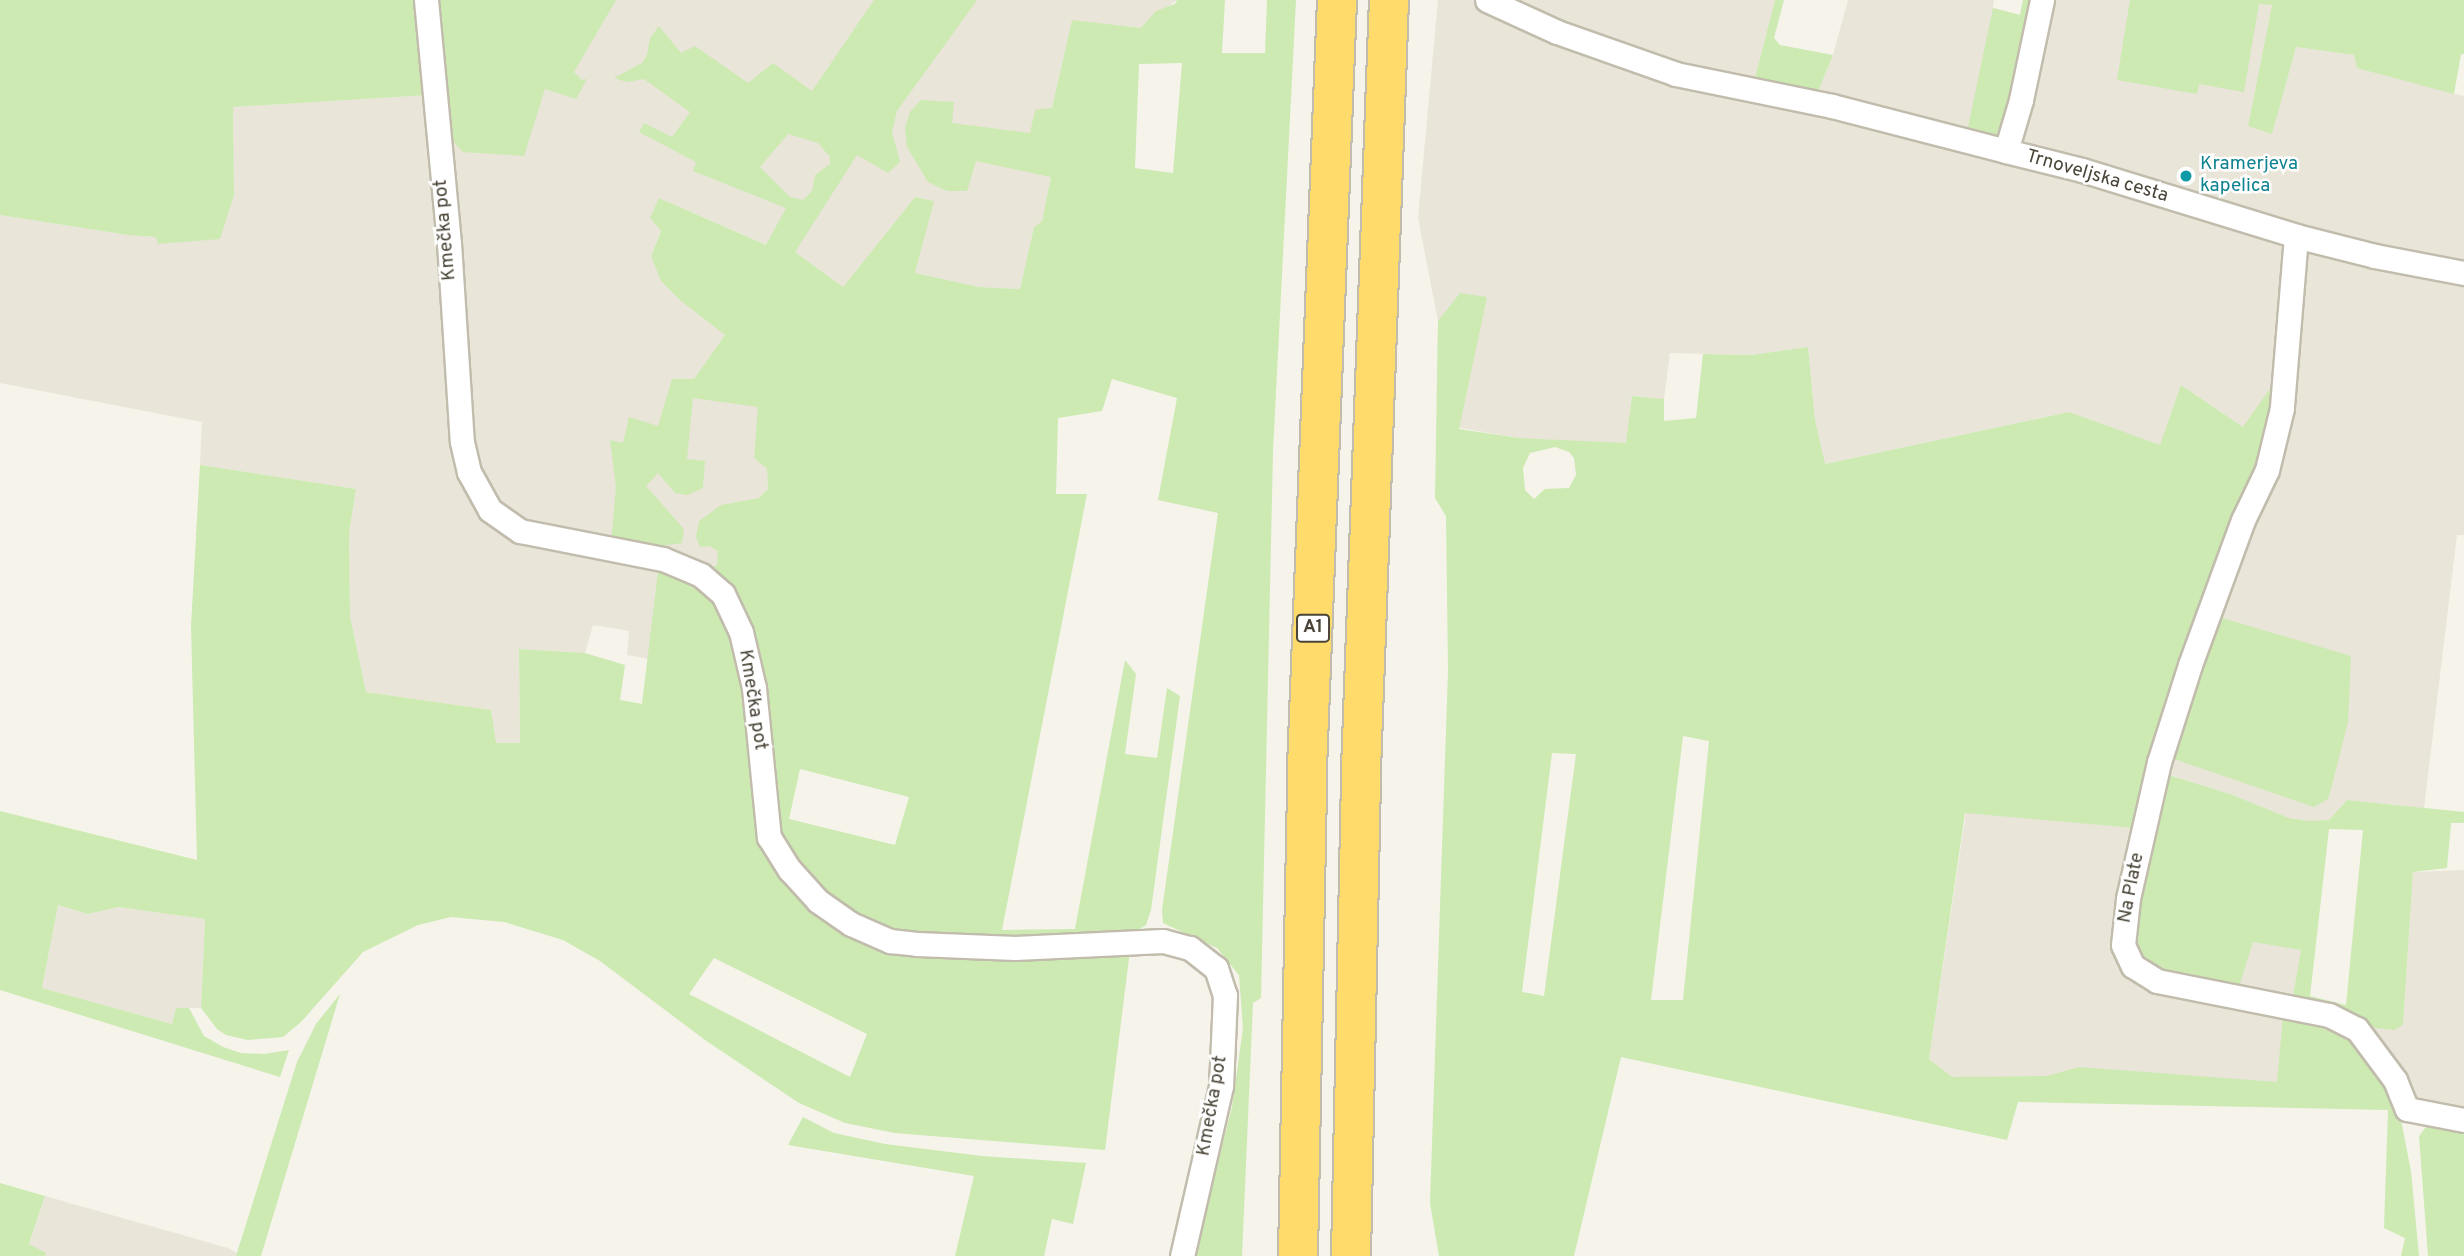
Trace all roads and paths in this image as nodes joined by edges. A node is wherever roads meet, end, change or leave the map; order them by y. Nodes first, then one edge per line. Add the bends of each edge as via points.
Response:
1 (426, 0) edge
2 (1337, 0) edge
3 (1390, 0) edge
4 (1487, 0) edge
5 (2042, 0) edge
6 (2006, 151) junction
7 (2296, 236) junction
8 (2464, 273) edge
9 (2464, 1120) edge
10 (1182, 1256) edge
11 (1298, 1256) edge
12 (1351, 1256) edge

1 - 10 street, Kmečka pot via 462,442 469,472 490,510 520,531 663,559 701,575 723,594 741,632 754,688 769,837 818,901 851,924 890,941 917,944 1015,948 1163,941 1190,948 1216,968 1225,995 1221,1086
2 - 11 highway, A1 via 1307,767
3 - 12 highway via 1361,770
4 - 6 street via 1557,32 1676,74 1832,106
5 - 6 street, Trnoveljska cesta
6 - 7 street, Trnoveljska cesta
7 - 8 street, Trnoveljska cesta
7 - 9 street, Na Plate via 2282,408 2267,470 2243,520 2159,762 2128,899 2127,956 2143,974 2157,981 2329,1015 2357,1029 2395,1080 2407,1109

